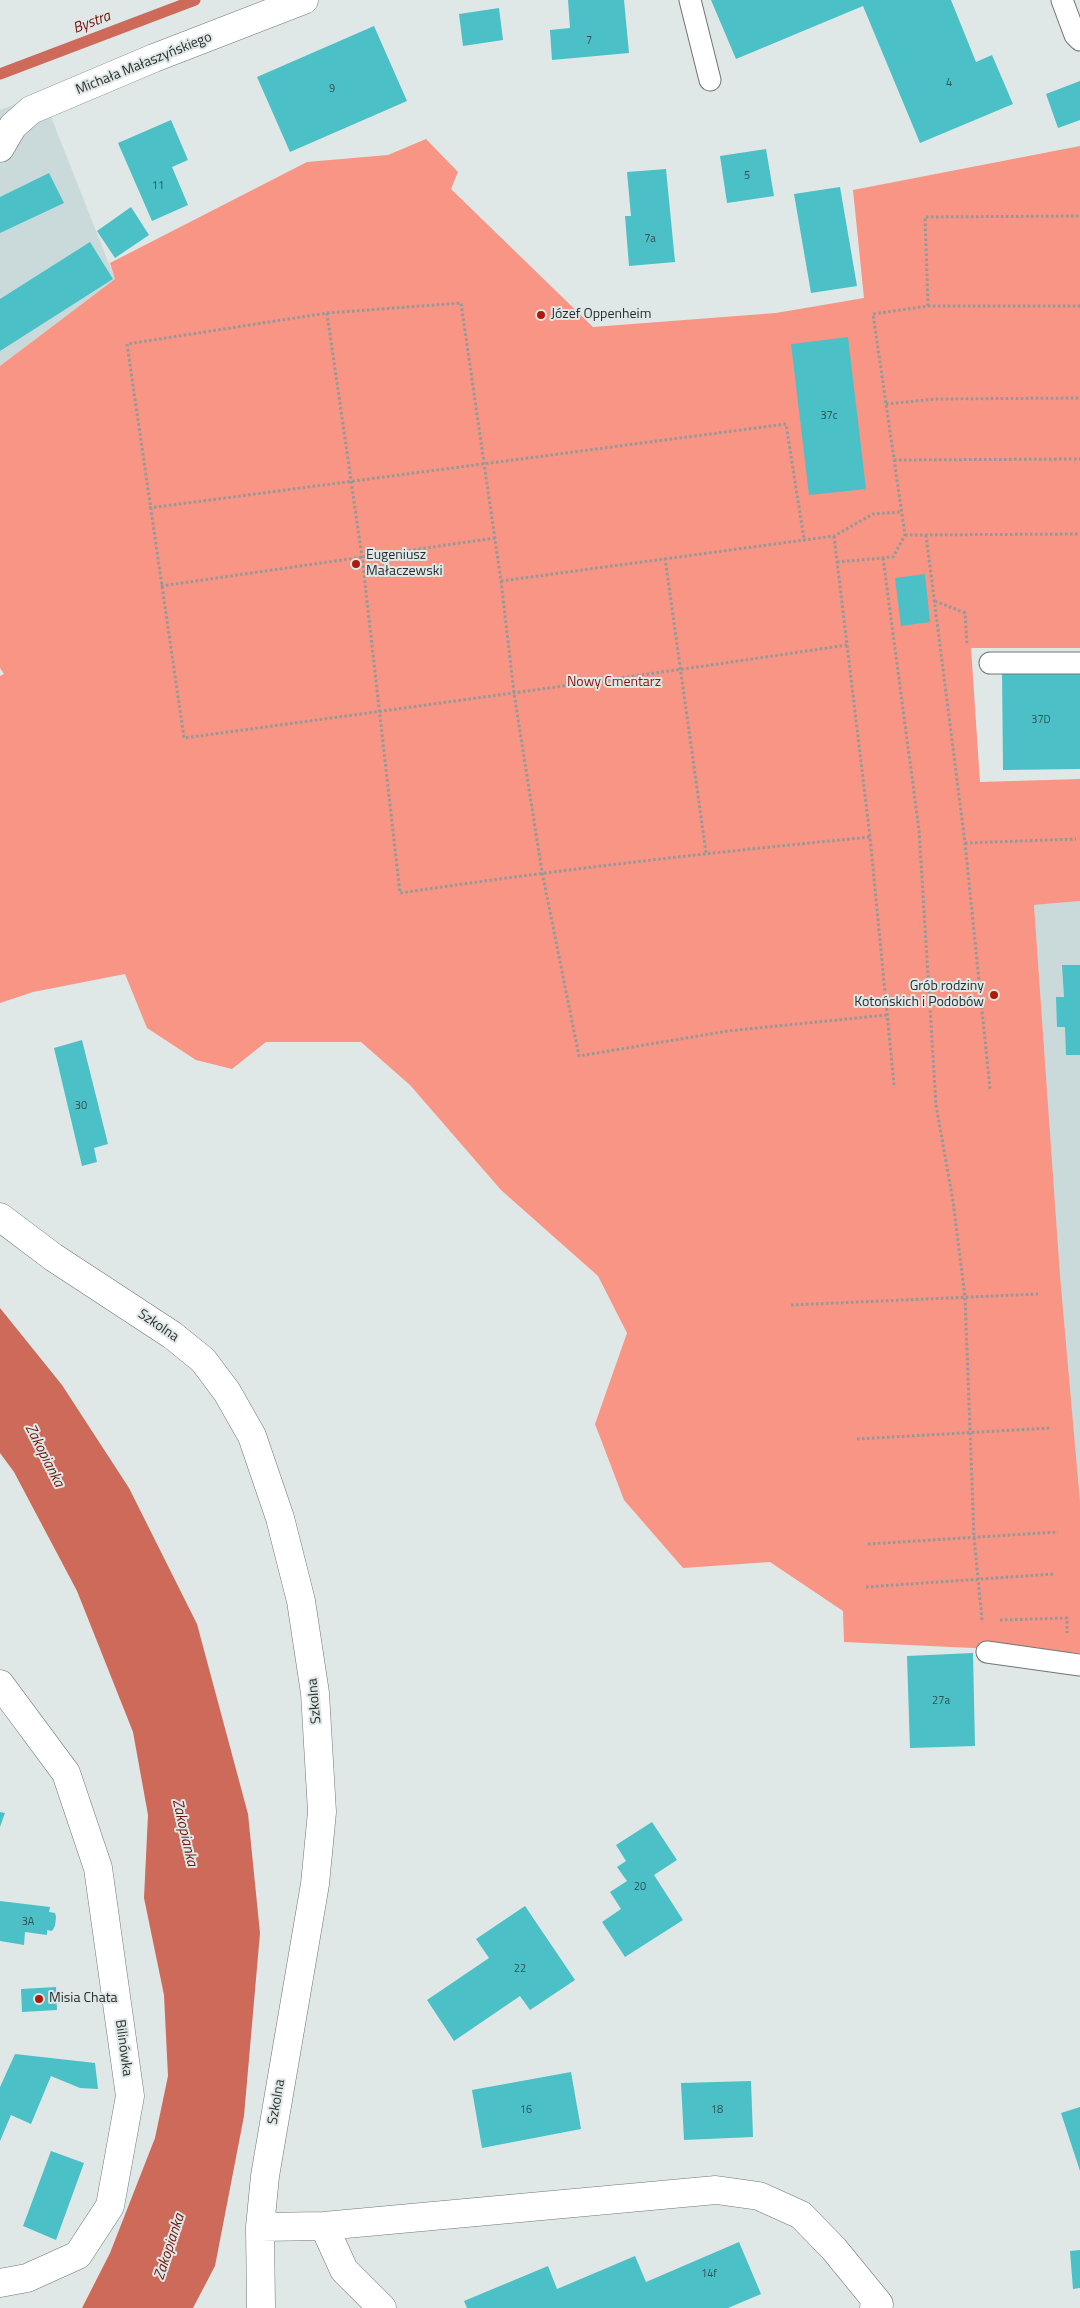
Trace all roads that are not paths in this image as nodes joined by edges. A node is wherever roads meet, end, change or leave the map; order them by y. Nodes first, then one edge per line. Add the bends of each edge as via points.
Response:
1 (304, 0) edge
2 (690, 0) edge
3 (1062, 0) edge
4 (1080, 40) edge
5 (710, 80) dead end
6 (0, 148) edge
7 (990, 662) road end
8 (1080, 663) edge
9 (0, 1217) edge
10 (987, 1652) dead end
11 (1074, 1664) edge
12 (0, 1684) edge
13 (324, 2226) junction
14 (260, 2227) junction
15 (0, 2284) edge
16 (261, 2308) edge
17 (382, 2308) edge
18 (874, 2308) edge

1 - 6 street, Michała Małaszyńskiego via 31,110 12,126
2 - 5 lane
3 - 4 lane via 1075,35
7 - 8 lane
9 - 14 street, Szkolna via 53,1257 172,1335 203,1360 227,1392 252,1436 280,1518 296,1583 315,1693 322,1812 315,1884 265,2176
10 - 11 lane
12 - 15 street, Bilinówka via 66,1773 98,1868 130,2096 110,2206 78,2255 26,2278
13 - 14 street
13 - 17 street via 344,2270
13 - 18 street via 716,2190 758,2196 801,2215 879,2304
14 - 16 street, Szkolna

